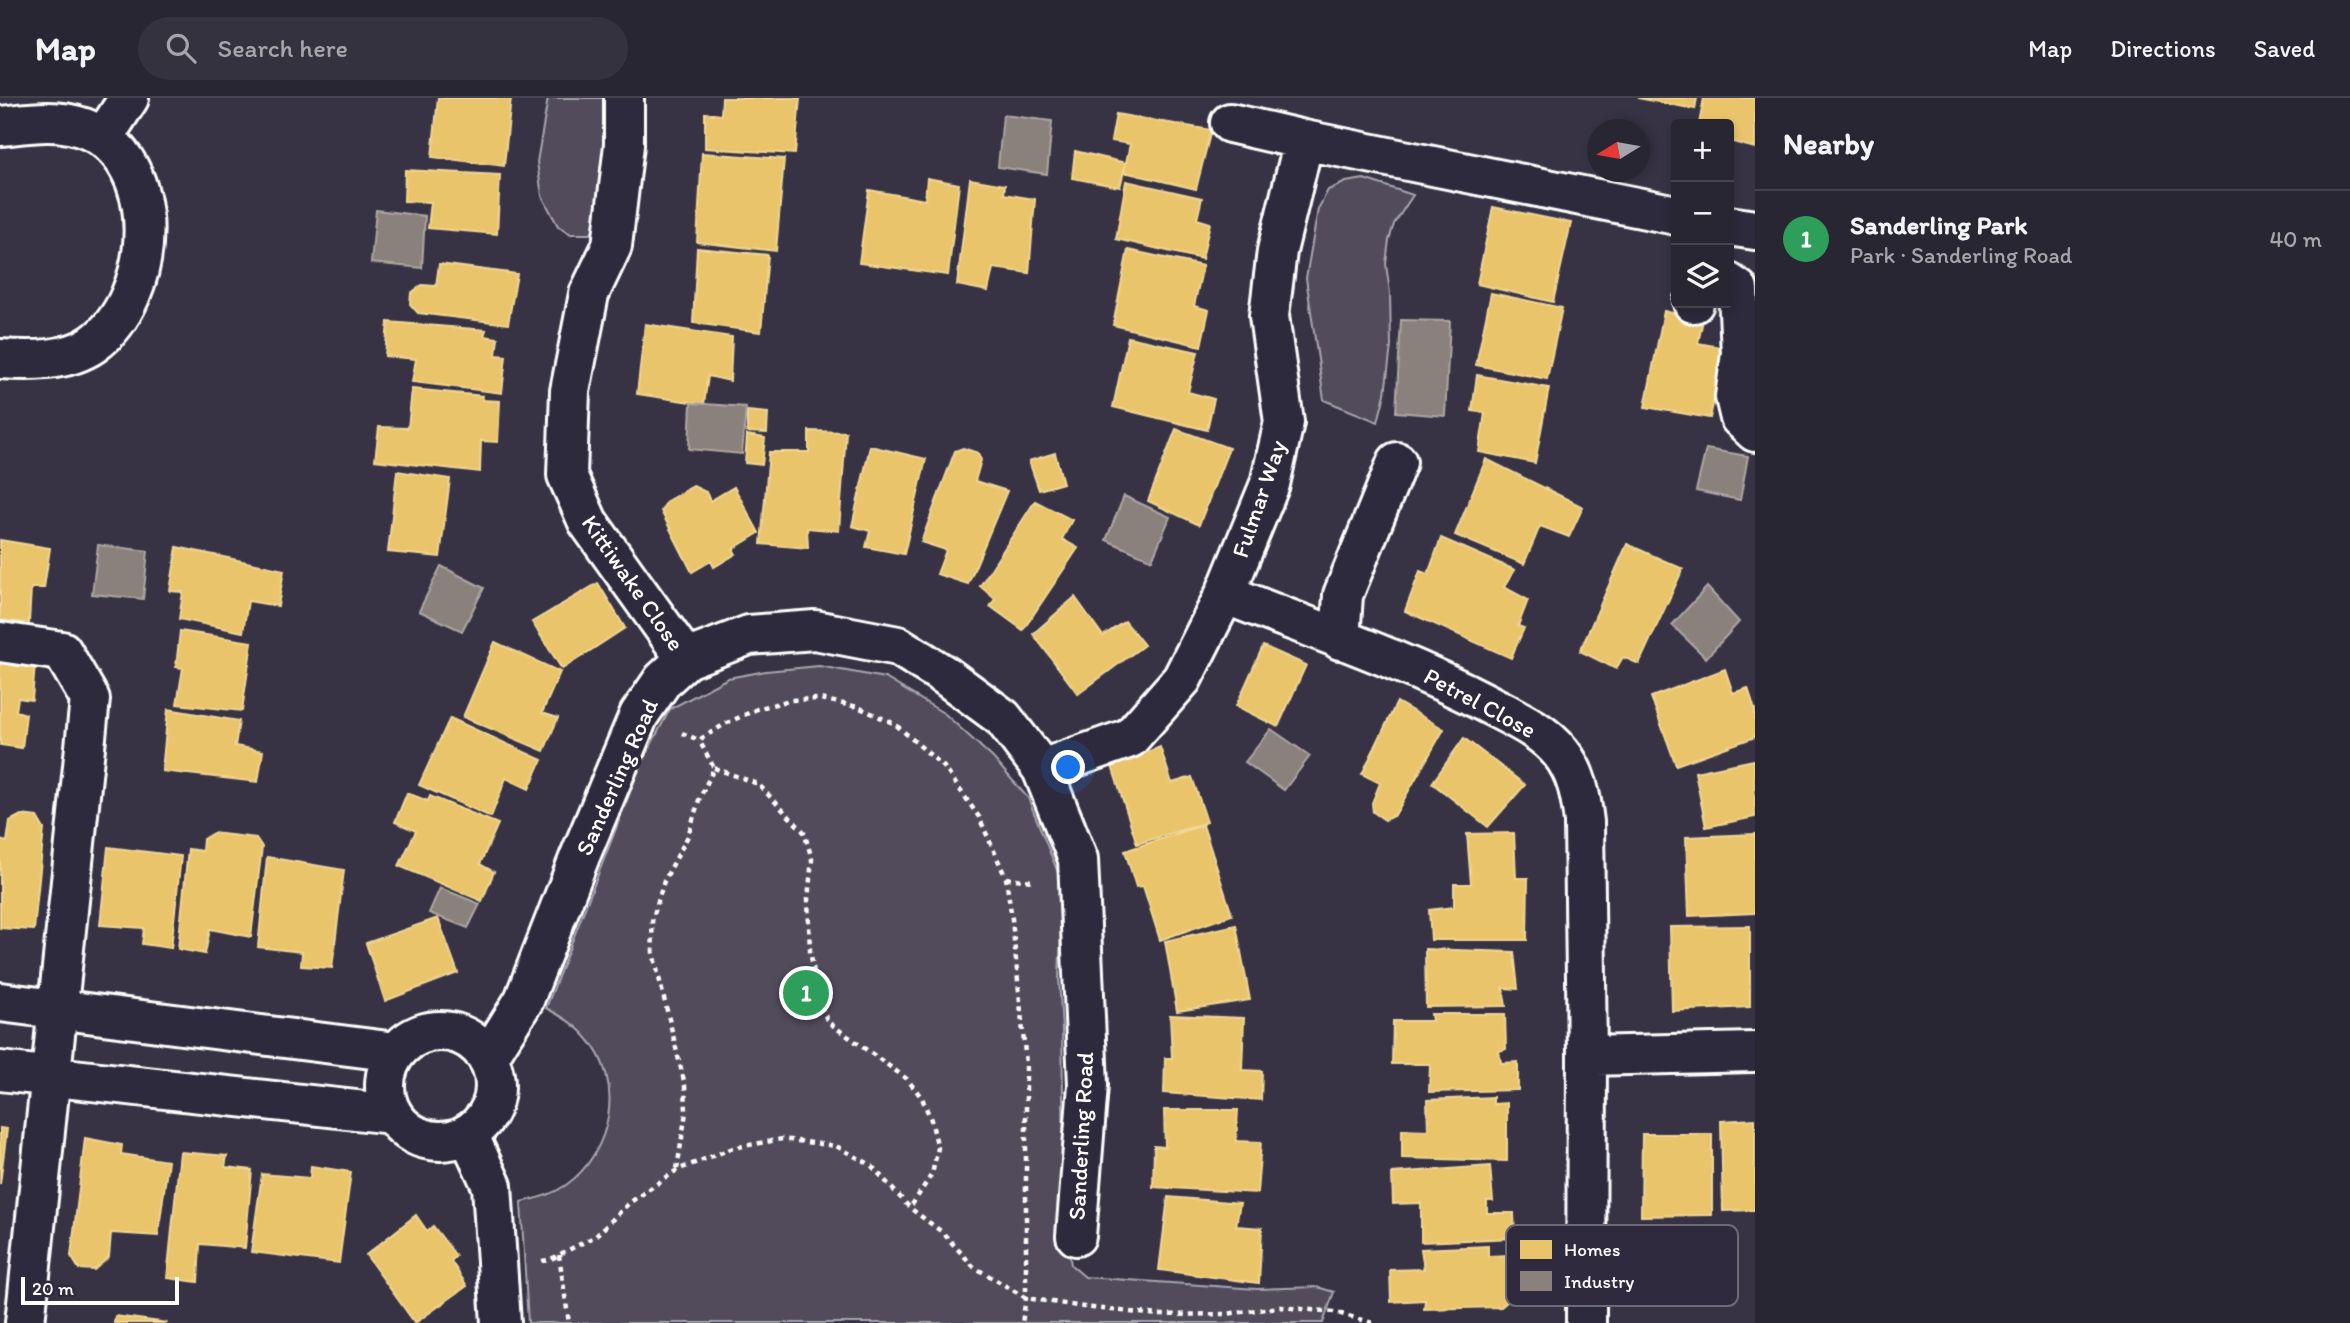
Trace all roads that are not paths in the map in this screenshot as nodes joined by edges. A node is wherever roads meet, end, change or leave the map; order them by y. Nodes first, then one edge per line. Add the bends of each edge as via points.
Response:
1 (129, 98) edge
2 (624, 98) edge
3 (1230, 122) dead end
4 (0, 126) edge
5 (103, 138) junction
6 (1304, 140) junction
7 (1671, 214) edge
8 (1734, 227) edge
9 (1755, 230) edge
10 (1734, 286) edge
11 (0, 359) edge
12 (1755, 432) edge
13 (1397, 462) dead end
14 (1225, 594) junction
15 (1340, 640) junction
16 (0, 642) edge
17 (686, 659) junction
18 (1042, 769) junction
19 (0, 1002) edge
20 (57, 1010) junction
21 (396, 1052) junction
22 (1755, 1052) edge
23 (1587, 1056) junction
24 (488, 1058) junction
25 (0, 1071) edge
26 (50, 1076) junction
27 (392, 1114) junction
28 (468, 1134) junction
29 (1586, 1225) edge
30 (1076, 1236) dead end
31 (25, 1323) edge
32 (501, 1323) edge

1 - 5 street
2 - 17 street, Kittiwake Close via 624,145 612,246 589,293 570,390 567,475 587,522
3 - 6 street
4 - 5 street via 51,121 87,129
5 - 11 street via 131,172 141,203 144,235 133,290 106,332 78,353 60,358
6 - 7 street
6 - 14 street, Fulmar Way via 1277,251 1269,316 1284,422 1270,484
8 - 9 street
10 - 12 street via 1738,289 1741,354 1735,397 1740,418
13 - 15 street via 1343,595
14 - 15 street, Petrel Close
14 - 18 street, Fulmar Way via 1182,679 1130,738
15 - 23 street, Petrel Close via 1440,679 1517,719 1541,733 1574,774 1584,822
16 - 20 street via 62,651 90,699
17 - 18 street, Sanderling Road via 749,635 815,630 898,646 1003,718
17 - 24 street, Sanderling Road via 663,680 639,715 524,1000
18 - 30 street, Sanderling Road via 1078,859 1088,1085
19 - 20 street
20 - 21 street
20 - 26 street
21 - 24 street via 433,1030 454,1032 474,1042
21 - 27 street via 386,1071 385,1093
22 - 23 street
23 - 29 street, Petrel Close
24 - 28 street via 496,1079 494,1101 484,1120
25 - 26 street
26 - 27 street
26 - 31 street
27 - 28 street via 406,1130 425,1140 447,1141
28 - 32 street via 492,1186

